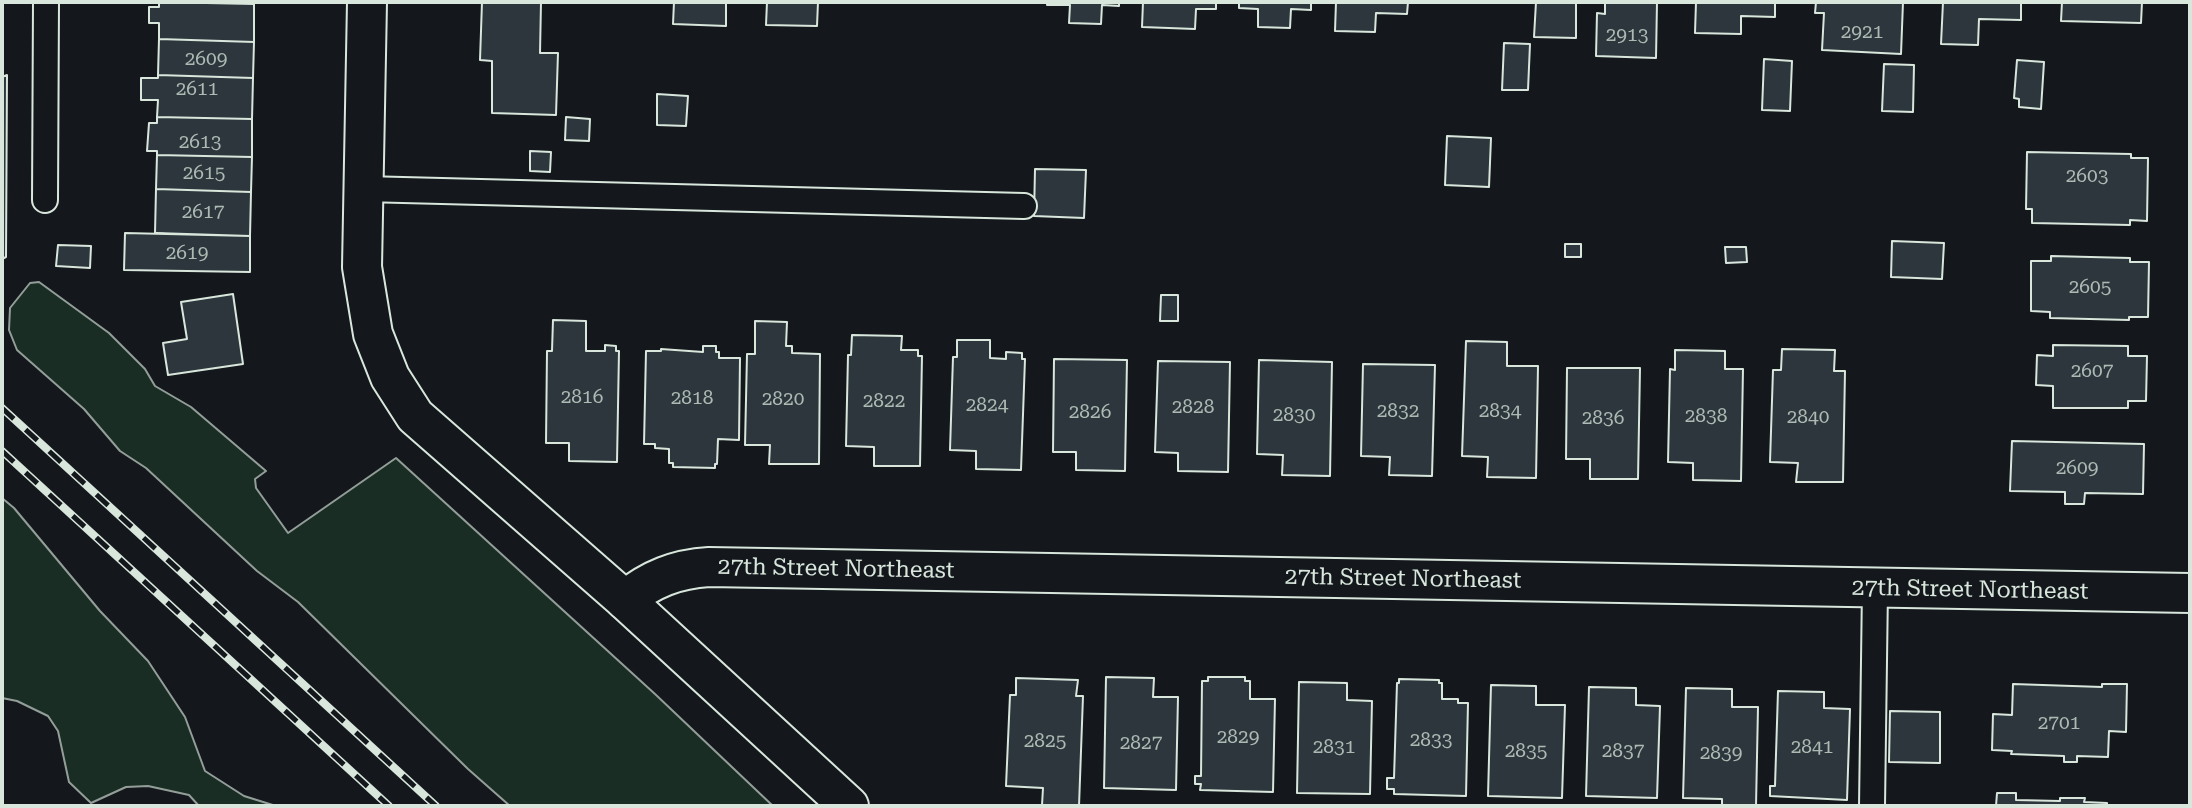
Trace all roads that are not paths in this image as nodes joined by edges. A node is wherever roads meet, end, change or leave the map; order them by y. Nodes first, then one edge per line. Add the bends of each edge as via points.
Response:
1 (46, 2) edge
2 (367, 2) edge
3 (364, 190) junction
4 (45, 200) dead end
5 (1024, 206) dead end
6 (1875, 588) junction
7 (2190, 593) edge
8 (625, 600) junction
9 (849, 806) edge
10 (1872, 806) edge

1 - 4 lane
2 - 3 street
3 - 5 lane
3 - 8 street via 362,267 373,334 415,416
6 - 7 street, 27th Street Northeast
6 - 8 street, 27th Street Northeast via 709,567 664,575
6 - 10 lane
8 - 9 street

